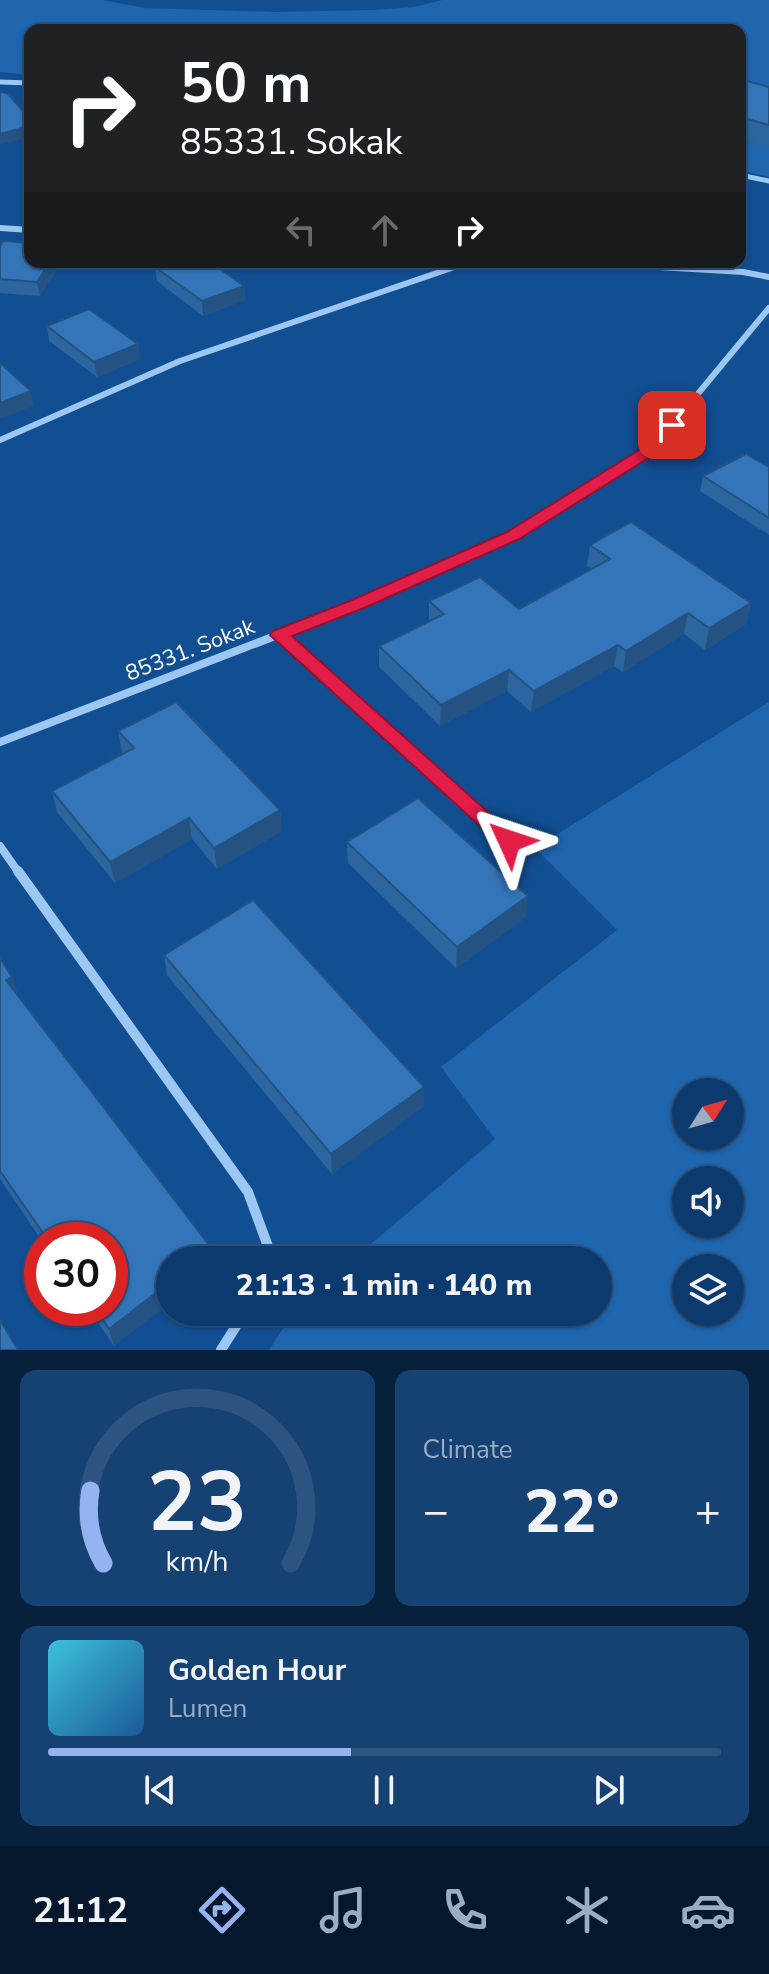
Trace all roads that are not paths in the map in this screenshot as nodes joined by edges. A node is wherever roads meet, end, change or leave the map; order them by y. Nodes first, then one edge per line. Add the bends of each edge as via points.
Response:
1 (0, 82) edge
2 (24, 83) edge
3 (746, 176) edge
4 (769, 181) edge
5 (0, 228) edge
6 (24, 230) edge
7 (451, 268) edge
8 (675, 268) edge
9 (769, 277) edge
10 (769, 308) edge
11 (0, 440) edge
12 (279, 635) junction
13 (0, 742) edge
14 (509, 841) dead end
15 (0, 846) edge
16 (268, 1246) edge
17 (236, 1326) edge
18 (221, 1350) edge

1 - 2 street
3 - 4 street
5 - 6 street
7 - 11 street via 180,361
8 - 9 street
10 - 12 street, 85331. Sokak via 653,448 513,535
12 - 13 street, 85331. Sokak
12 - 14 street
15 - 16 street via 248,1192
17 - 18 street

